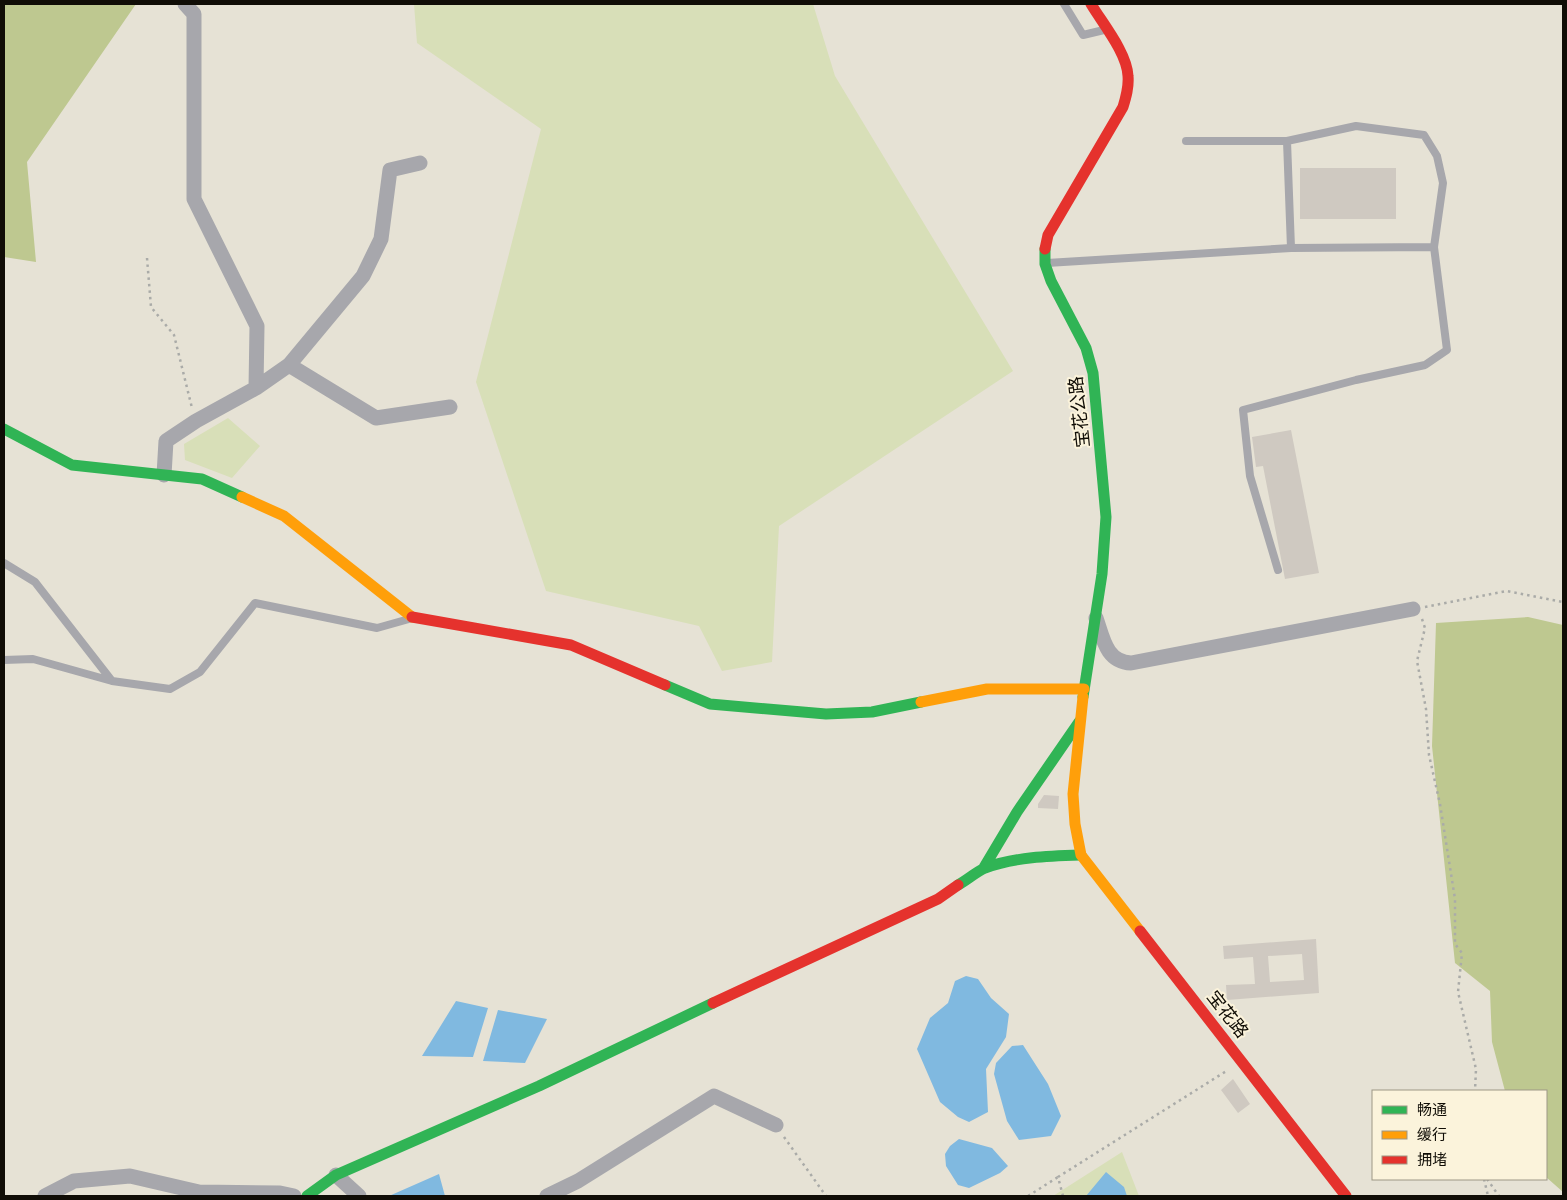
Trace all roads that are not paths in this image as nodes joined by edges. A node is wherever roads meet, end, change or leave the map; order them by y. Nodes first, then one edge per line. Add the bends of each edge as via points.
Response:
1 (185, 4) edge
2 (1064, 4) edge
3 (1091, 4) edge
4 (1106, 30) junction
5 (1186, 140) dead end
6 (1287, 140) junction
7 (420, 163) dead end
8 (1434, 247) junction
9 (1291, 248) junction
10 (1045, 264) junction
11 (289, 365) junction
12 (256, 388) junction
13 (450, 407) dead end
14 (4, 429) edge
15 (164, 475) junction
16 (4, 563) edge
17 (1278, 570) dead end
18 (1416, 608) road end
19 (413, 618) junction
20 (1096, 618) junction
21 (4, 660) edge
22 (112, 681) junction
23 (1084, 690) junction
24 (1080, 721) junction
25 (1081, 855) junction
26 (983, 869) junction
27 (776, 1125) road end
28 (336, 1175) junction
29 (46, 1196) edge
30 (294, 1196) edge
31 (307, 1196) edge
32 (359, 1196) edge
33 (547, 1196) edge
34 (1346, 1196) edge

1 - 12 street via 194,14 194,199 257,326
2 - 4 lane via 1084,35
3 - 4 street, 宝花公路
4 - 10 street, 宝花公路 via 1124,59 1128,74 1127,92 1123,107 1048,235
5 - 6 lane
6 - 8 lane via 1356,126 1424,135 1437,156 1444,183
6 - 9 lane
7 - 11 street via 390,170 382,239 363,276
8 - 9 lane
8 - 17 lane via 1447,350 1426,365 1243,410 1250,476
9 - 10 lane
10 - 20 street, 宝花公路 via 1086,348 1093,373 1106,517
11 - 12 street
11 - 13 street via 376,418
12 - 15 street via 166,441
14 - 15 street via 72,465
15 - 19 street via 202,479 284,516
16 - 22 lane via 35,582
18 - 20 street via 1131,663 1120,662 1109,653
19 - 22 lane via 377,628 255,603 200,672 170,688
19 - 23 street via 571,646 710,704 826,714 872,712 987,689
20 - 23 street, 宝花公路
21 - 22 lane via 33,659
23 - 24 street, 宝花公路
24 - 25 street, 宝花公路 via 1073,794
24 - 26 street via 1017,812
25 - 26 street via 1043,856
25 - 34 street, 宝花路
26 - 28 street via 938,899 539,1086
27 - 33 street via 714,1096 578,1181
28 - 31 street
28 - 32 street
29 - 30 street via 74,1181 130,1176 199,1192

